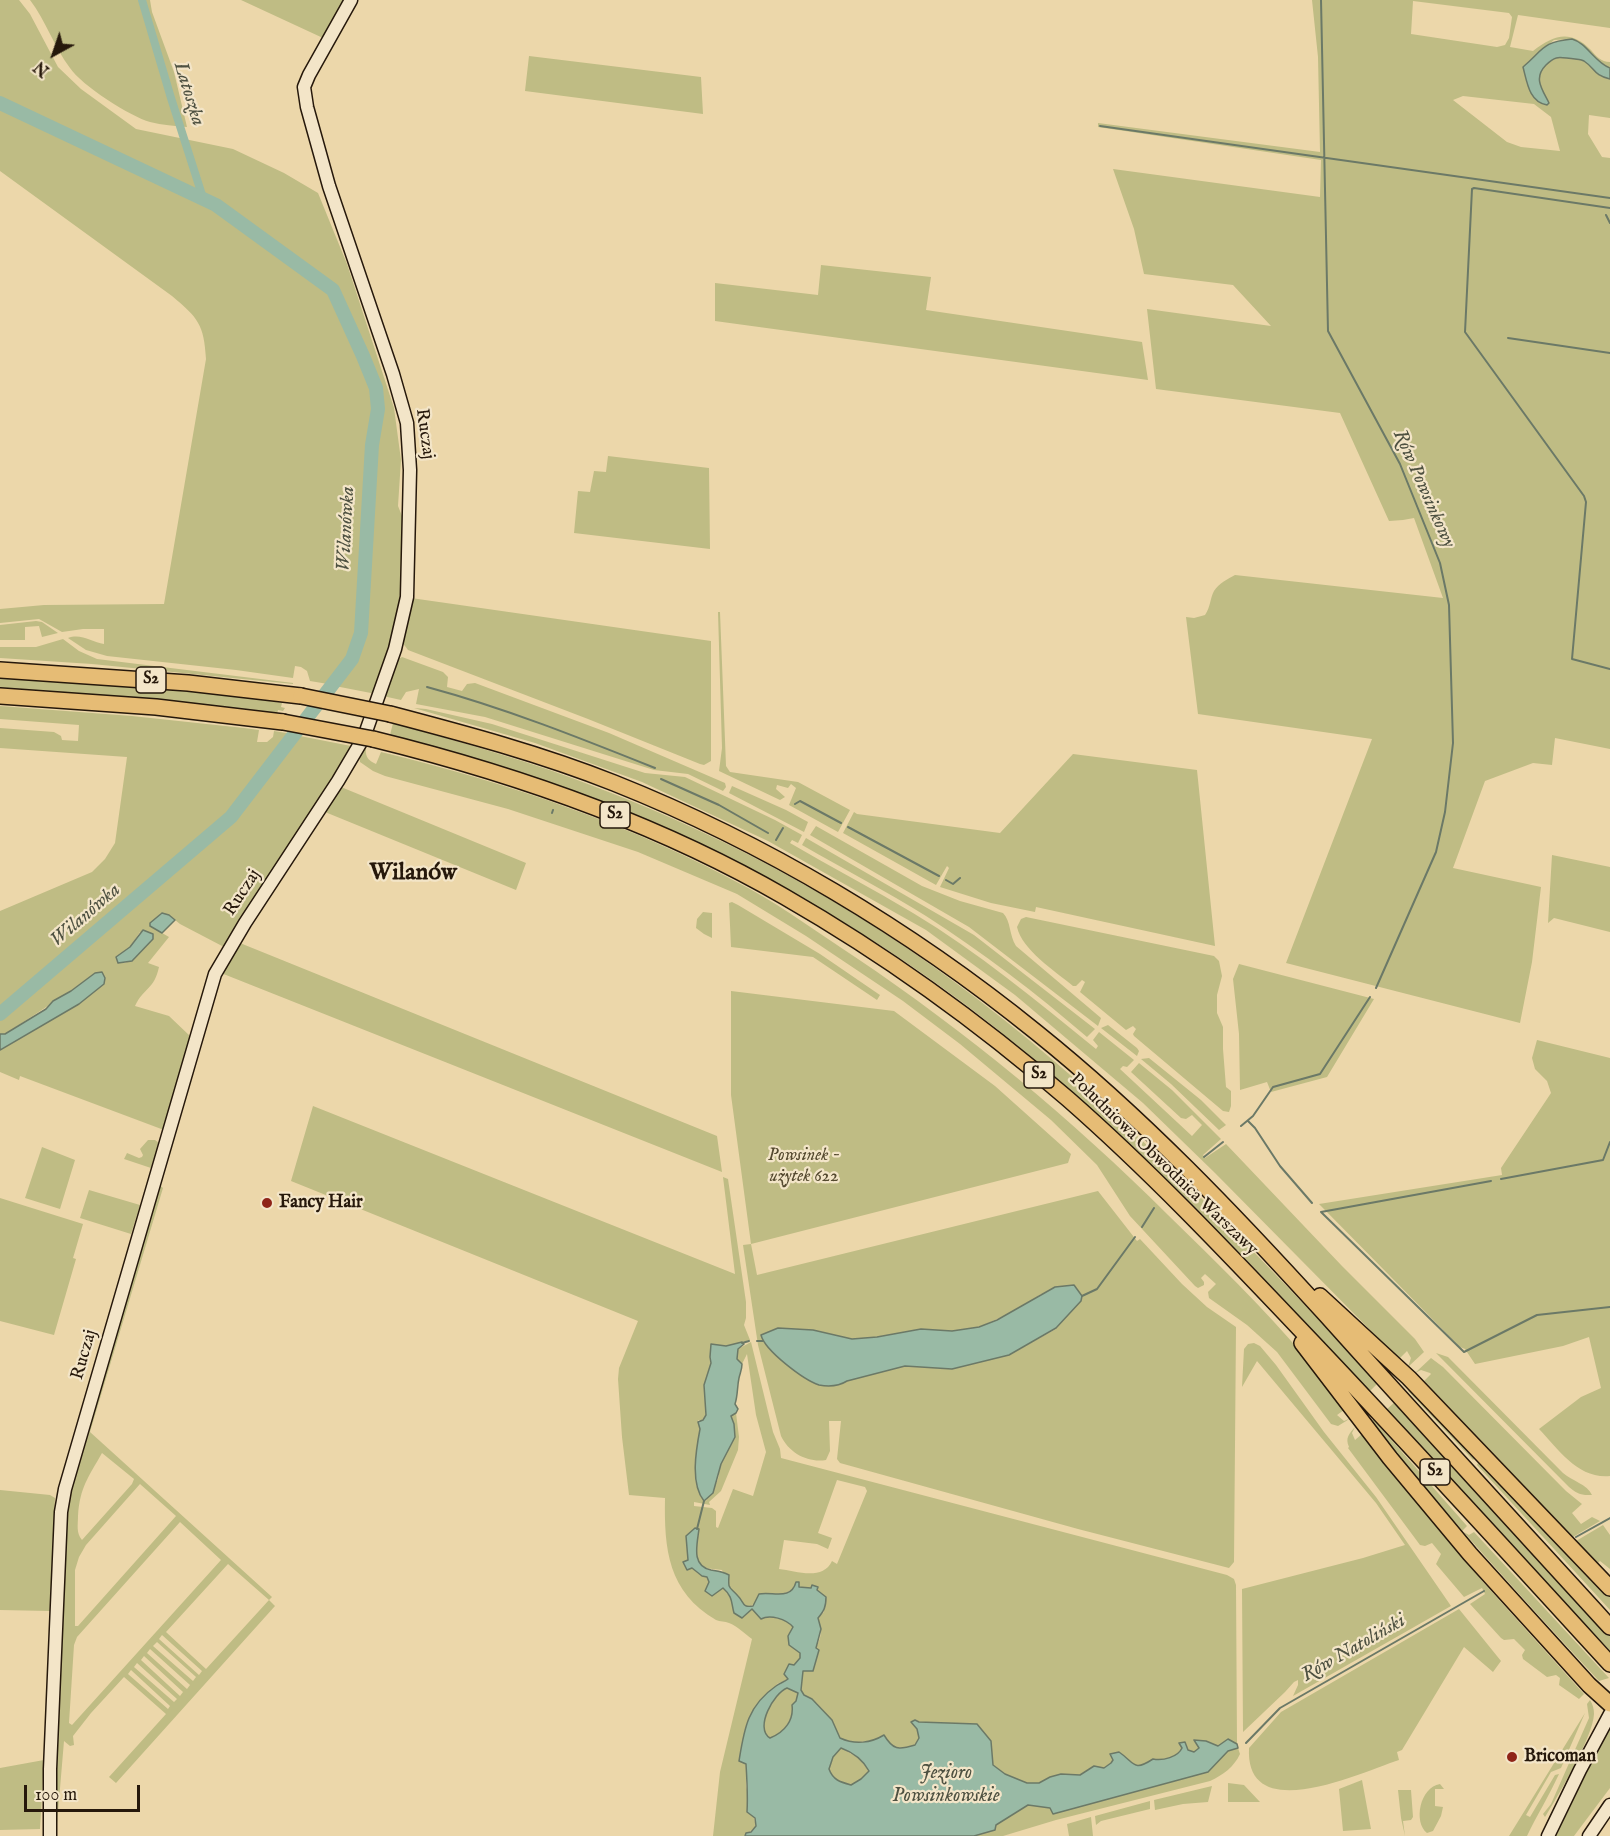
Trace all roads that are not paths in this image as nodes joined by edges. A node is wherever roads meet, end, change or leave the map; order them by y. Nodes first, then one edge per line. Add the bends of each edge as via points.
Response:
1 (351, 0) edge
2 (0, 670) edge
3 (0, 696) edge
4 (1273, 1255) junction
5 (1256, 1283) junction
6 (1610, 1588) edge
7 (1610, 1627) edge
8 (1610, 1664) edge
9 (1610, 1704) edge
10 (1610, 1714) edge
11 (1610, 1805) edge
12 (50, 1836) edge
13 (1548, 1836) edge
14 (1589, 1836) edge

1 - 12 street, Ruczaj via 304,87 329,186 407,423 407,597 395,649 364,737 214,974 137,1238 62,1507
2 - 4 highway, Południowa Obwodnica Warszawy / S2, bridge via 188,683 301,696 390,714 528,752 617,784 729,835 895,929 1036,1031 1165,1145
3 - 5 highway, Południowa Obwodnica Warszawy / S2, bridge via 156,707 283,722 373,739 514,778 628,820 715,860 813,914 939,997 1033,1070 1148,1174
4 - 6 highway via 1409,1378
4 - 7 highway, Południowa Obwodnica Warszawy / S2
5 - 8 highway, Południowa Obwodnica Warszawy / S2
5 - 9 highway via 1390,1458 1470,1554
10 - 13 street
11 - 14 street

